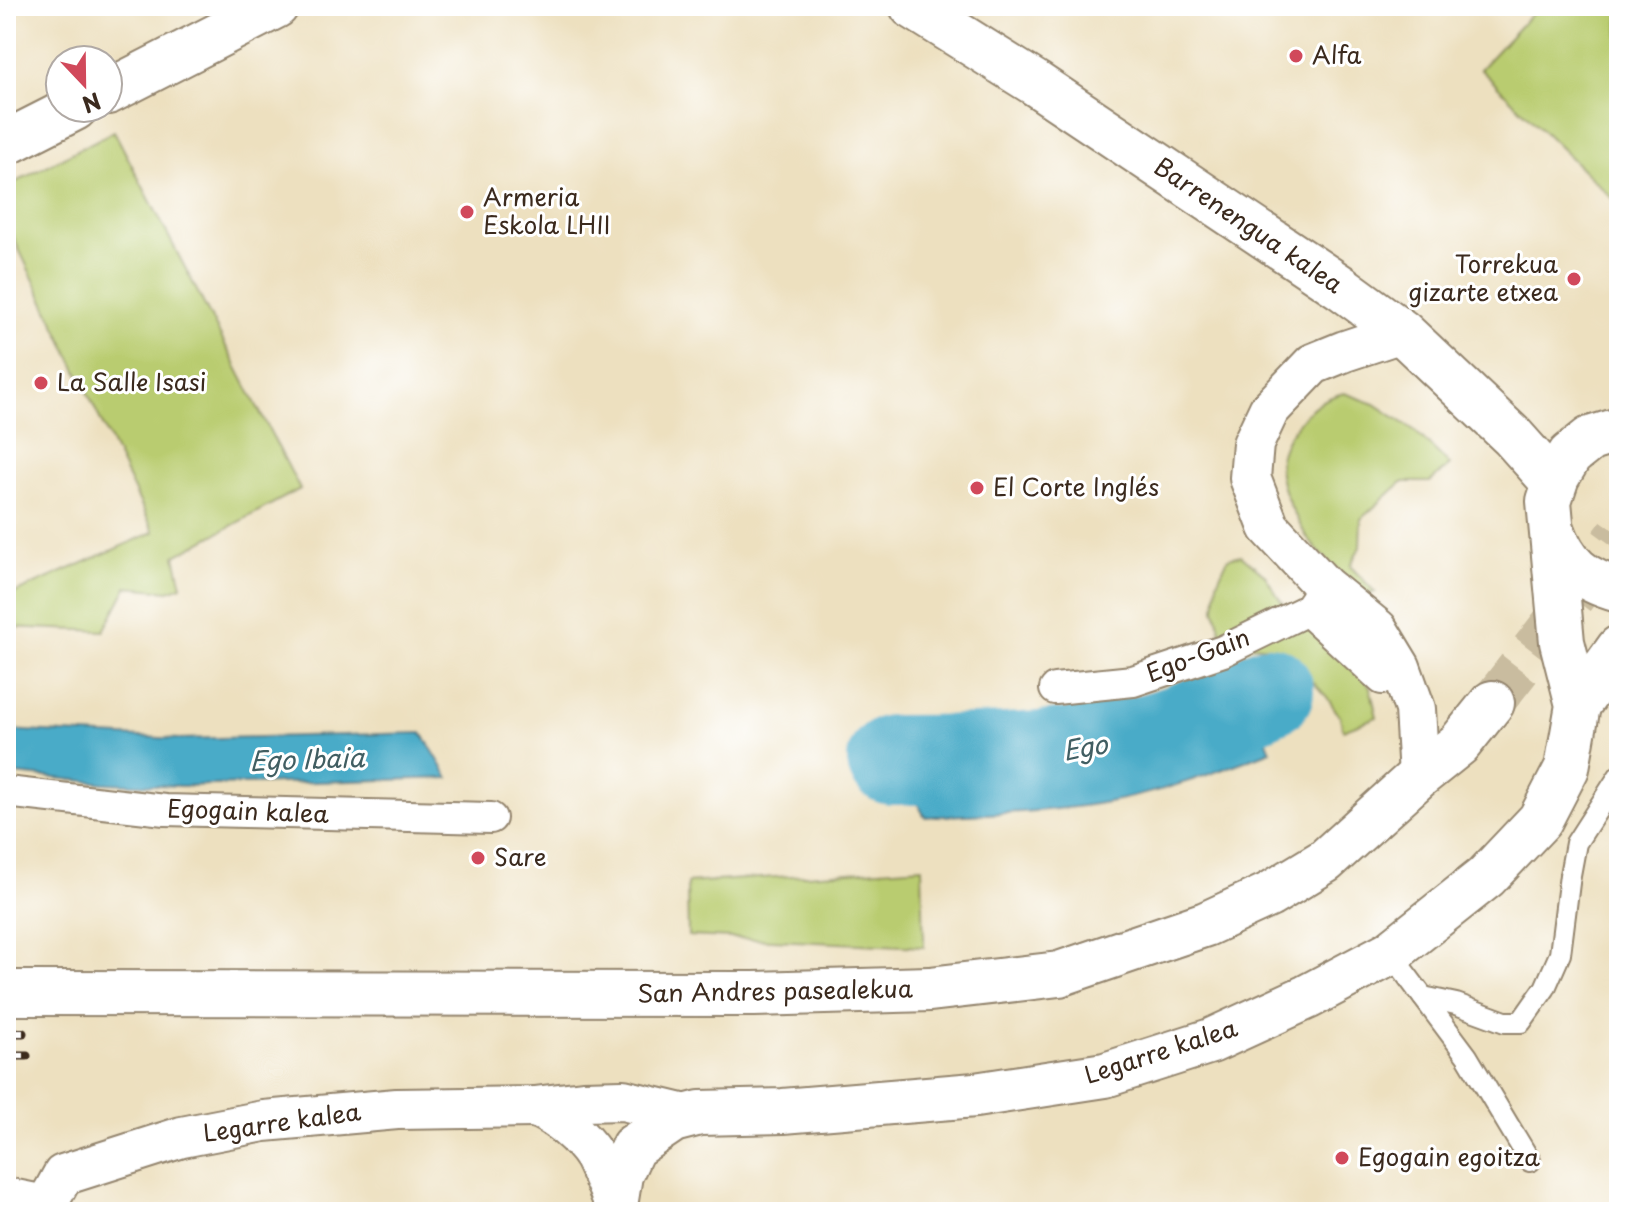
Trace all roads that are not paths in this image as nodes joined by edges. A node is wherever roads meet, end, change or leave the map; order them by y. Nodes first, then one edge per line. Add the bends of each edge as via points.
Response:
1 (276, 6) edge
2 (912, 6) edge
3 (124, 84) edge
4 (44, 124) edge
5 (6, 143) edge
6 (1402, 332) junction
7 (1619, 430) edge
8 (1554, 483) junction
9 (1551, 527) junction
10 (1619, 590) edge
11 (1316, 598) junction
12 (1619, 648) edge
13 (1382, 679) dead end
14 (1055, 689) dead end
15 (1492, 703) tunnel mouth
16 (1578, 705) junction
17 (1419, 776) junction
18 (1619, 776) edge
19 (6, 792) edge
20 (491, 818) dead end
21 (1390, 953) junction
22 (6, 993) edge
23 (1423, 997) junction
24 (535, 1107) junction
25 (690, 1116) junction
26 (1530, 1161) dead end
27 (616, 1197) edge
28 (6, 1198) edge
29 (48, 1209) edge

1 - 3 street
2 - 6 street, Barrenengua kalea via 984,49
4 - 5 street
6 - 8 street, Barrenengua kalea
6 - 11 street via 1313,364 1269,410 1253,444 1250,478 1269,527
7 - 8 street via 1590,439 1570,455
8 - 9 street
9 - 10 street via 1576,570
9 - 16 street via 1562,642
11 - 13 street
11 - 14 street, Ego-Gain via 1223,651 1133,681
11 - 17 street via 1377,629 1400,667 1415,709
12 - 16 street
15 - 17 street, San Andres pasealekua via 1459,744
16 - 21 street, Legarre kalea via 1567,768 1540,820 1486,877
17 - 22 street, San Andres pasealekua via 1325,861 1269,895 1206,924 1059,974 930,989 754,994
18 - 23 lane via 1576,843 1560,954 1521,1022
19 - 20 street, Egogain kalea via 165,810
21 - 23 lane
21 - 25 street, Legarre kalea via 1211,1041 1105,1075 975,1095
23 - 26 lane via 1467,1056
24 - 25 street, Legarre kalea via 623,1100
24 - 27 street via 550,1113 584,1143
24 - 29 street, Legarre kalea via 397,1109 264,1121 182,1137 63,1175
25 - 27 street, Legarre kalea via 673,1120 633,1147
28 - 29 street, Legarre kalea

